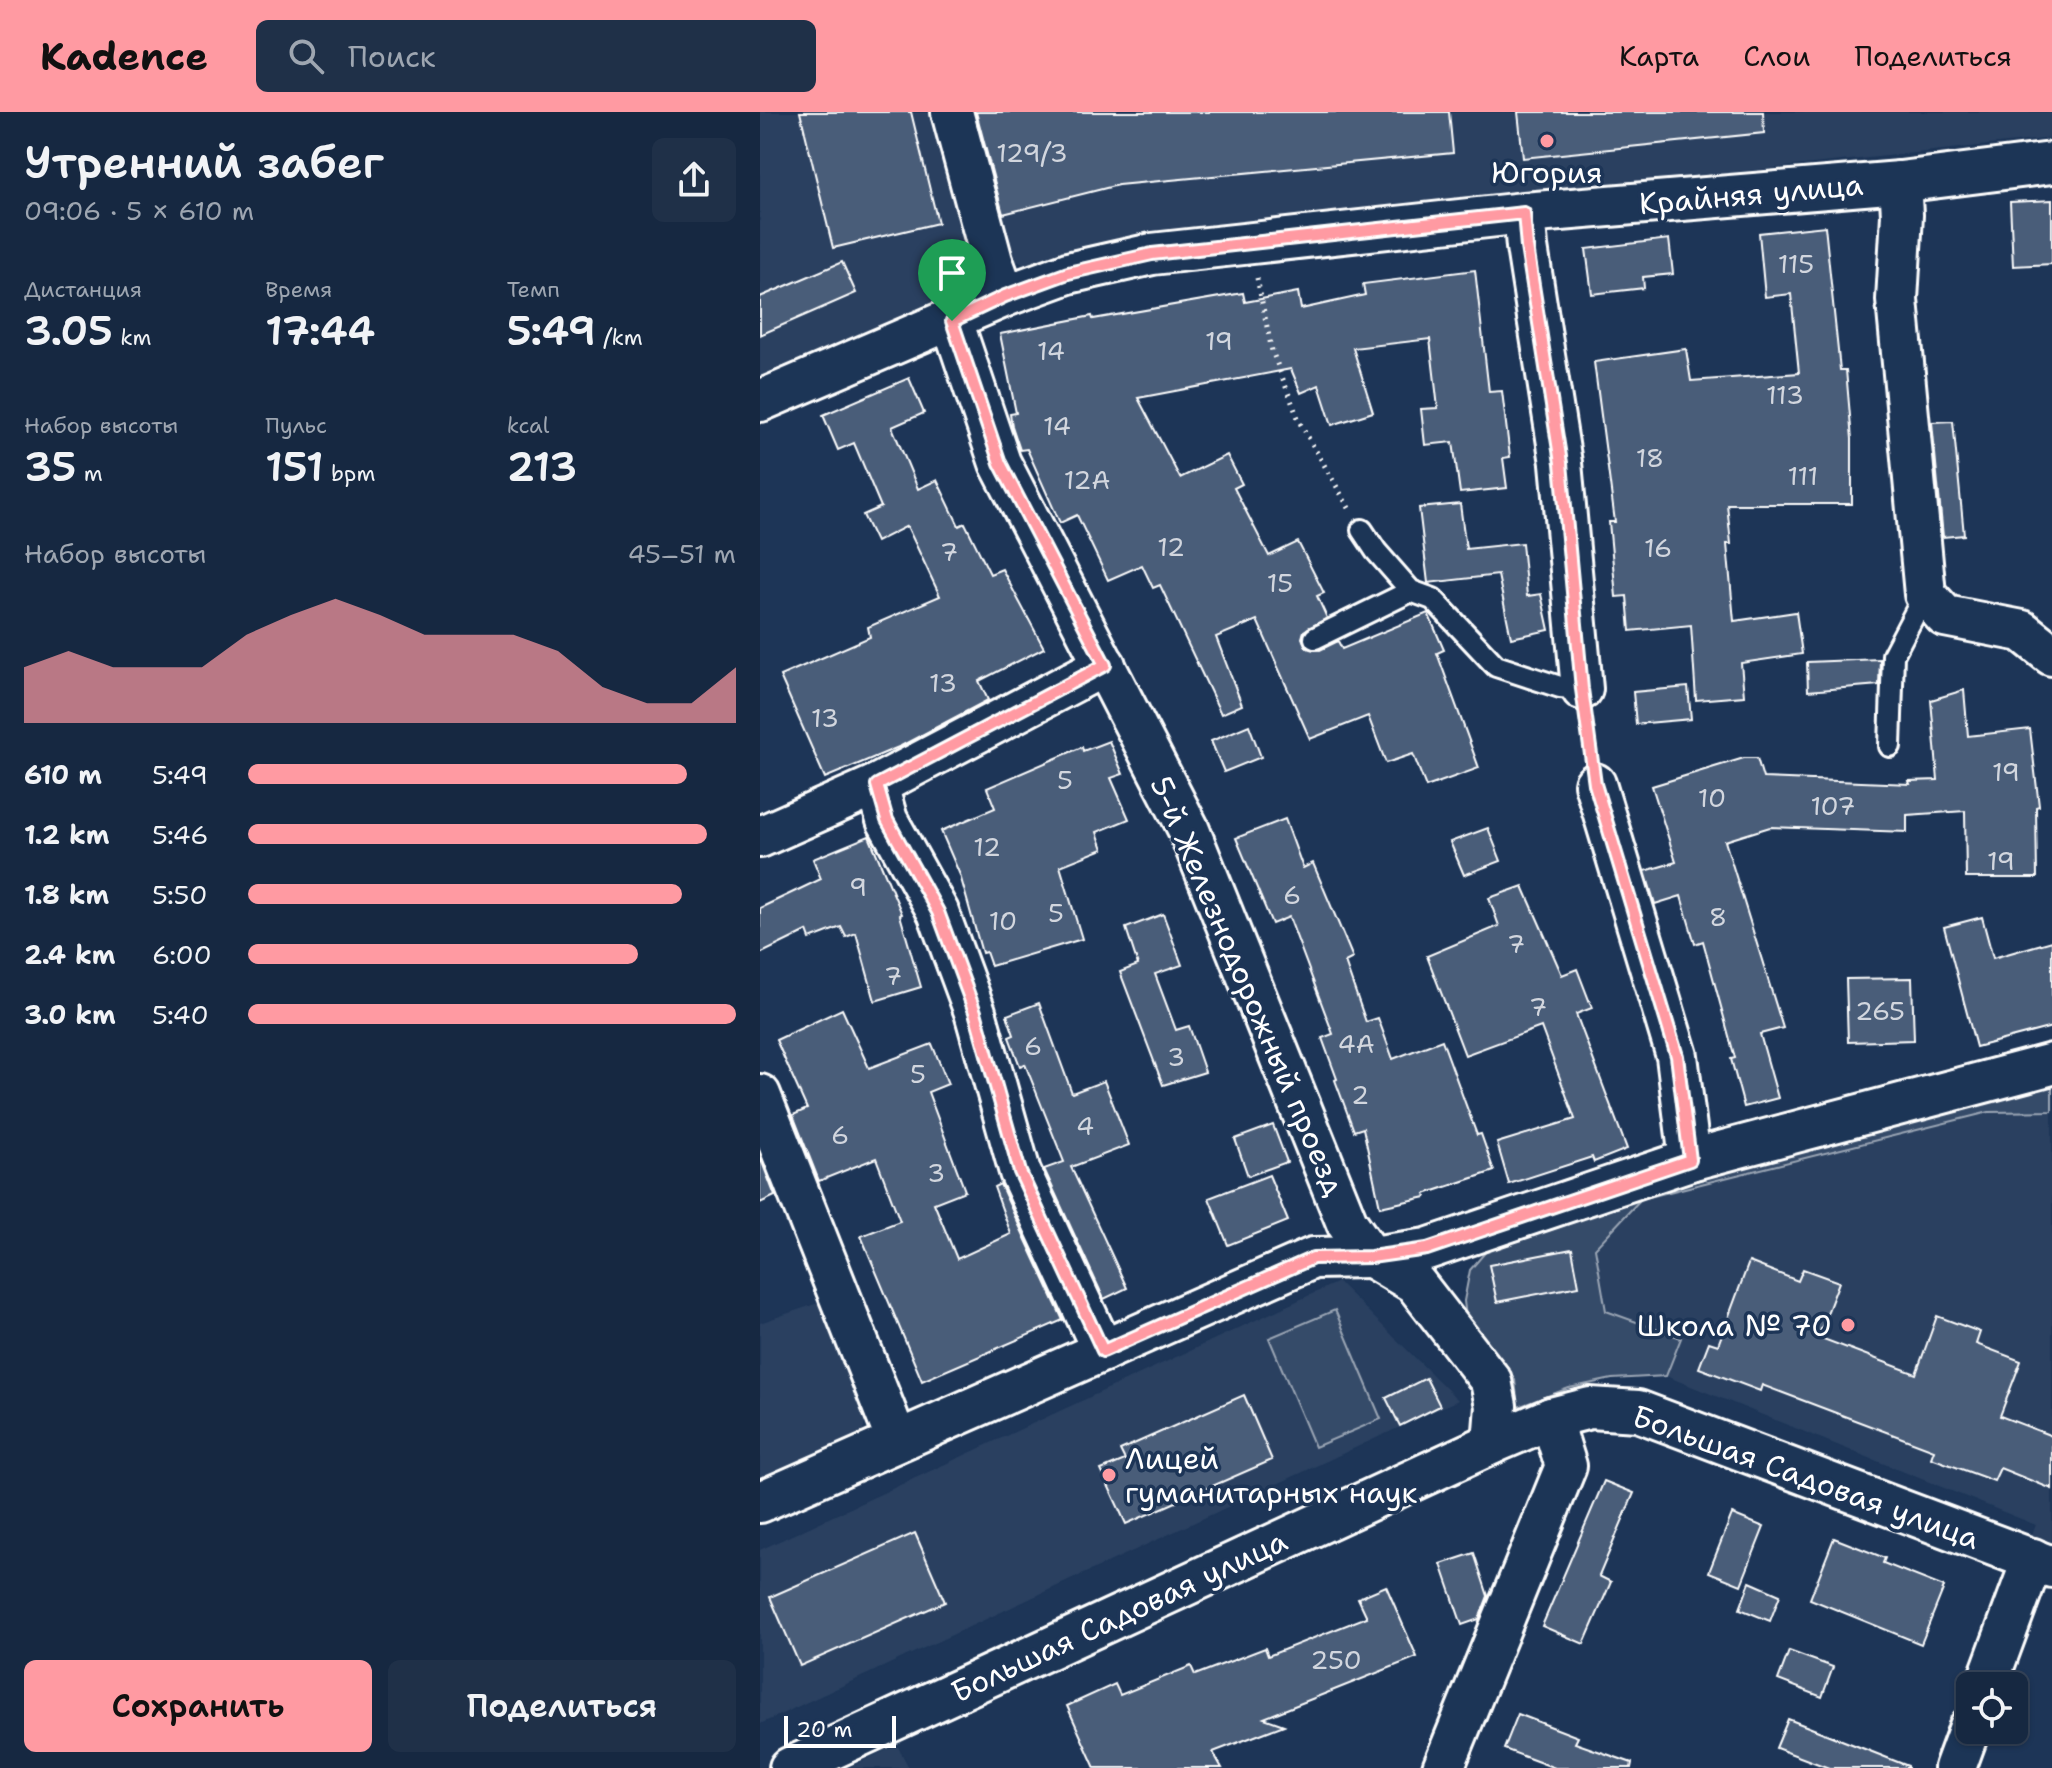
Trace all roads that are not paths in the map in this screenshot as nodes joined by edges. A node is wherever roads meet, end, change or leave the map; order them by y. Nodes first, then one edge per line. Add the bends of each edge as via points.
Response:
1 (952, 112) edge
2 (2052, 163) edge
3 (1900, 182) junction
4 (1524, 213) junction
5 (1005, 296) junction
6 (952, 321) junction
7 (760, 401) edge
8 (1362, 530) road end
9 (1411, 591) junction
10 (1925, 594) junction
11 (1315, 638) dead end
12 (2052, 655) edge
13 (1105, 665) junction
14 (1582, 689) joint
15 (1890, 746) dead end
16 (1595, 784) road end
17 (877, 785) junction
18 (760, 837) edge
19 (2052, 1064) edge
20 (760, 1095) edge
21 (1690, 1160) junction
22 (1371, 1257) junction
23 (1103, 1351) junction
24 (1551, 1418) junction
25 (897, 1441) junction
26 (1493, 1443) junction
27 (760, 1502) edge
28 (2043, 1563) edge
29 (1992, 1672) edge
30 (1964, 1744) edge
31 (790, 1768) edge
32 (1443, 1768) edge
33 (1955, 1768) edge

1 - 5 street
2 - 3 street, Крайняя улица
3 - 4 street, Крайняя улица
3 - 10 street via 1897,300
4 - 5 street, Крайняя улица via 1138,257 1068,273
4 - 14 street via 1561,463
5 - 6 street, Крайняя улица
6 - 7 street, Крайняя улица
6 - 13 street, 5-й Железнодорожный проезд via 1000,463
8 - 9 lane
9 - 11 lane
9 - 14 lane via 1433,599 1496,666
10 - 12 street via 1945,616 2022,631
10 - 15 lane via 1893,655
13 - 17 street
13 - 22 street, 5-й Железнодорожный проезд via 1188,828 1347,1223
16 - 21 street via 1677,1056
17 - 18 street
17 - 23 street via 887,820 938,912 970,998 1020,1172
19 - 21 street
20 - 25 street
21 - 22 street via 1427,1249
22 - 23 street via 1313,1258
22 - 26 street via 1415,1283 1491,1381 1496,1406
23 - 25 street
24 - 26 street, Большая Садовая улица
24 - 28 street, Большая Садовая улица via 1590,1408 1638,1411
24 - 32 street via 1566,1466
25 - 27 street
26 - 31 street, Большая Садовая улица
28 - 29 street
30 - 33 street

